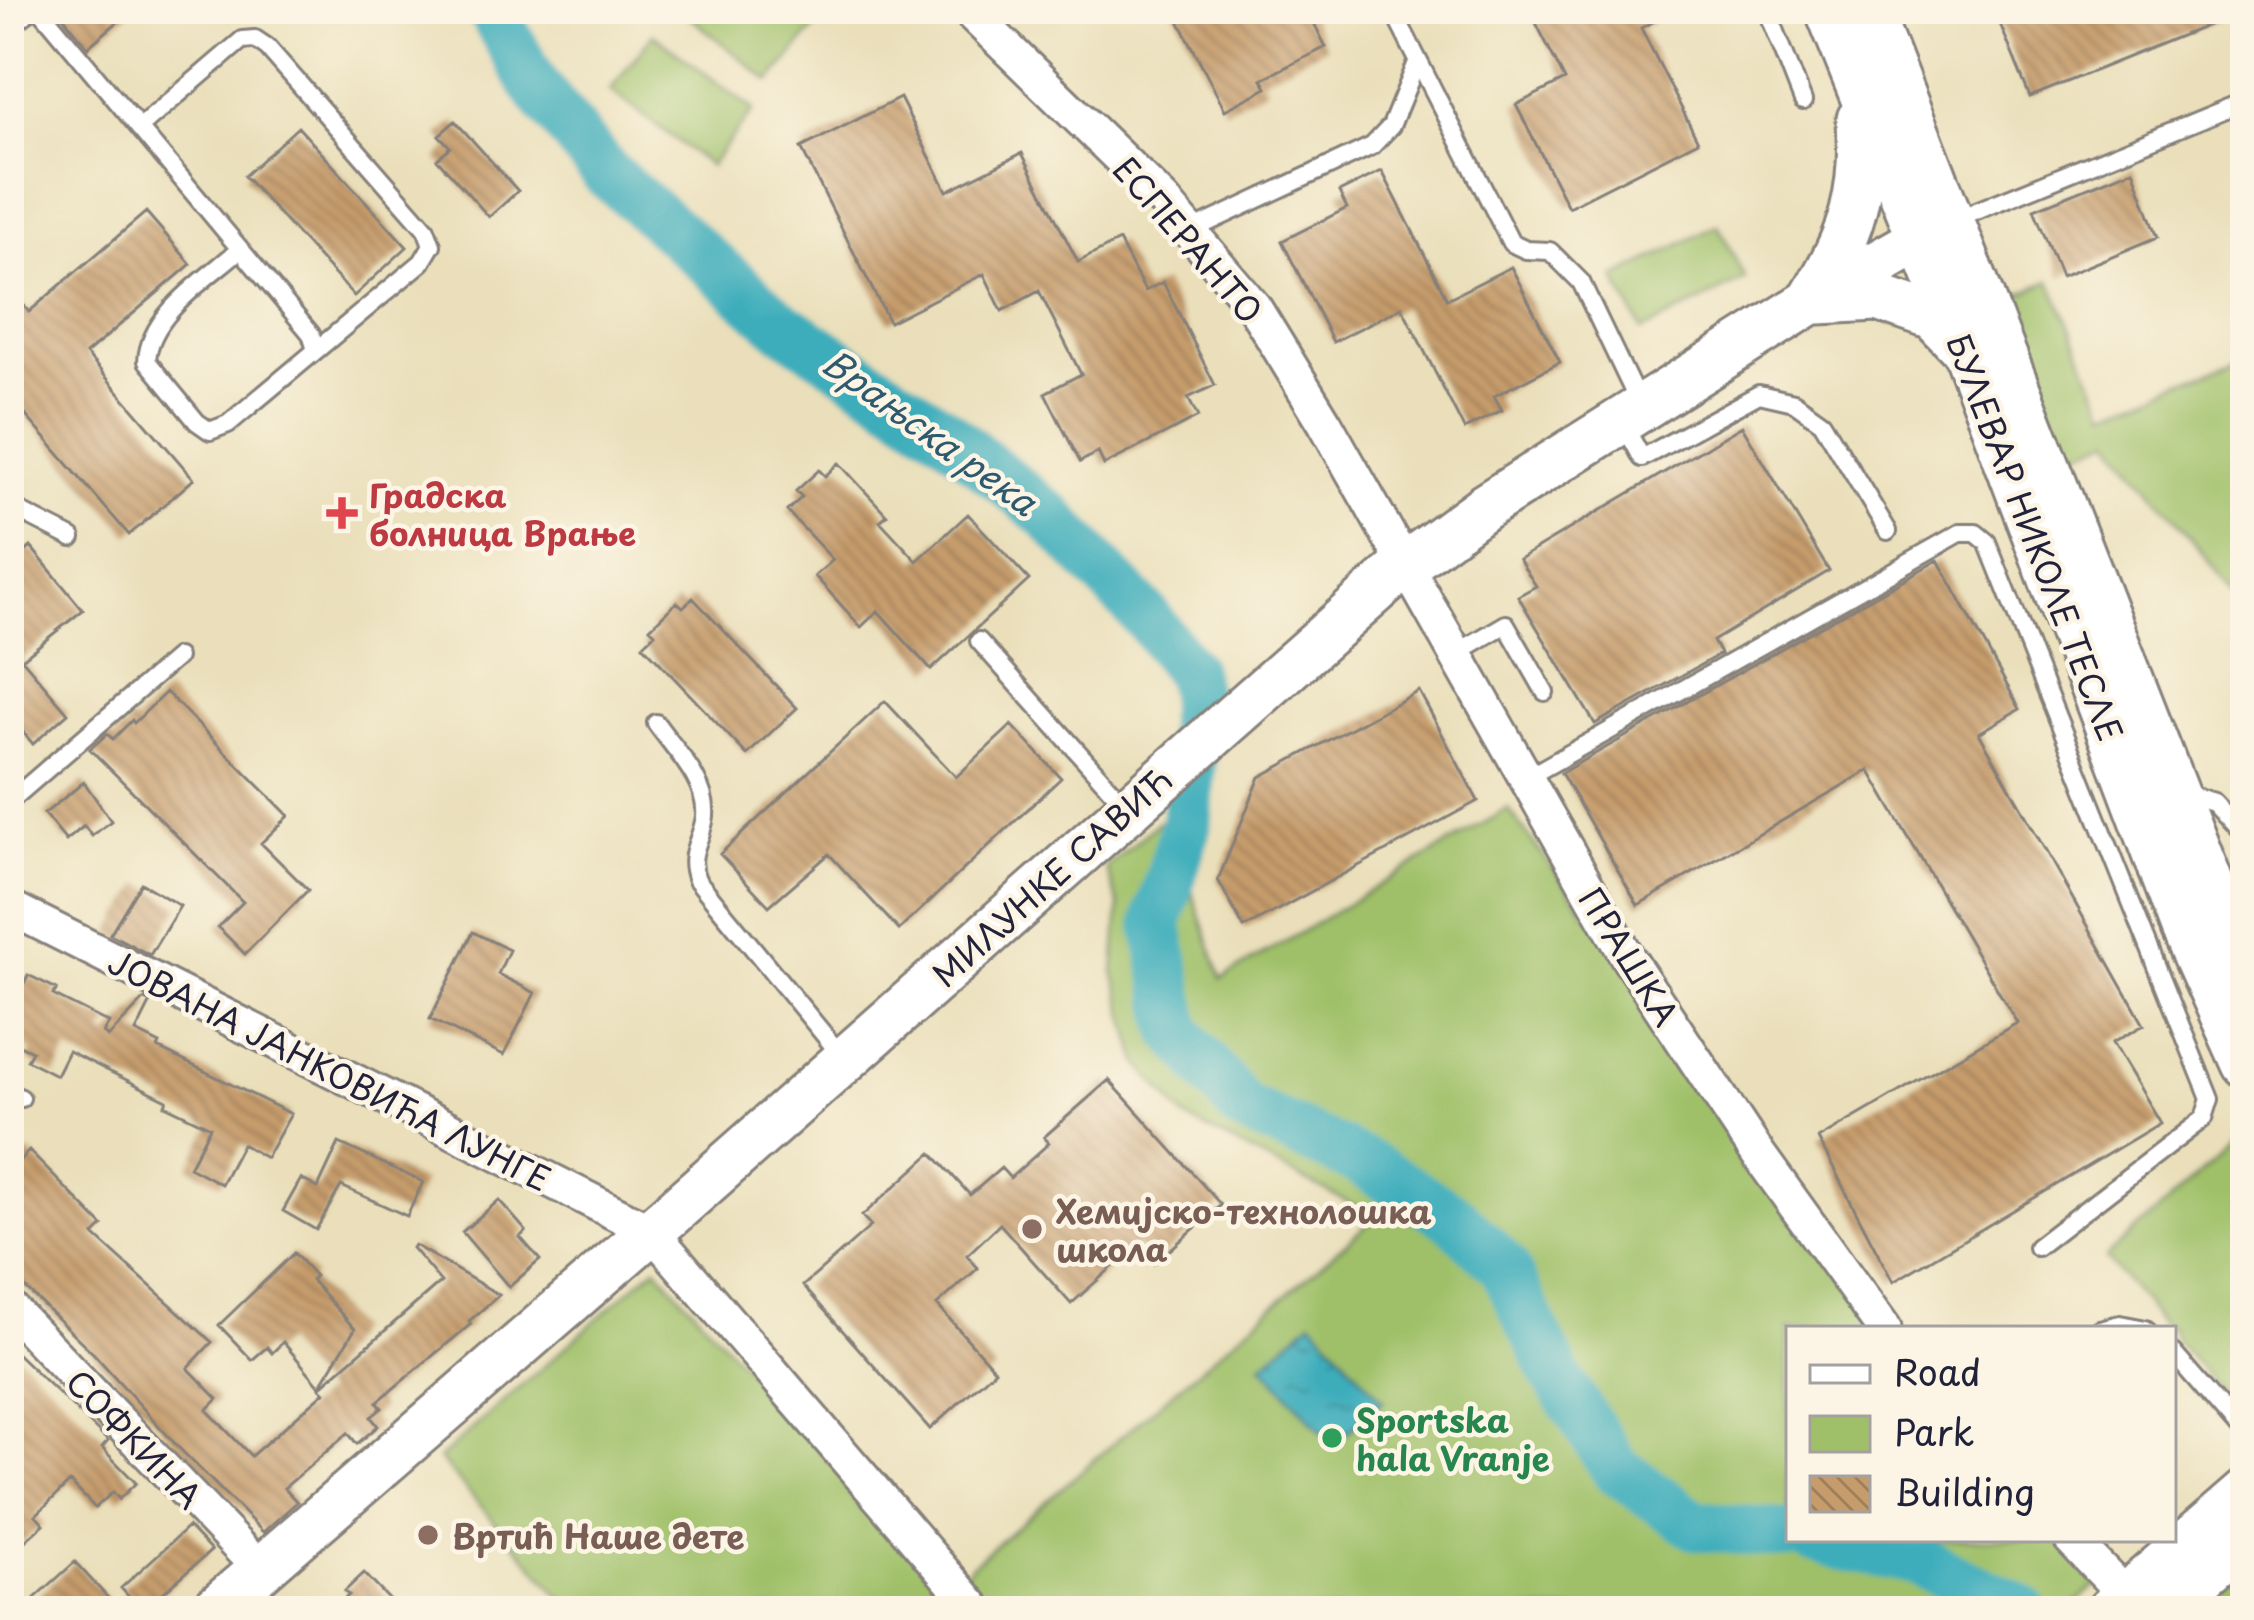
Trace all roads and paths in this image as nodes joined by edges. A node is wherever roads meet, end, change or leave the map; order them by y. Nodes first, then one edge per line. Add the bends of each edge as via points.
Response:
1 (19, 9) edge
2 (40, 9) edge
3 (967, 9) edge
4 (1392, 9) edge
5 (1767, 9) edge
6 (1828, 9) edge
7 (1868, 9) edge
8 (9, 17) edge
9 (1418, 60) junction
10 (1858, 86) junction
11 (1803, 100) dead end
12 (2245, 101) edge
13 (139, 128) junction
14 (1934, 231) junction
15 (1189, 232) junction
16 (240, 249) junction
17 (1810, 302) junction
18 (315, 347) junction
19 (1965, 350) junction
20 (1632, 414) junction
21 (9, 506) edge
22 (1888, 531) dead end
23 (72, 538) dead end
24 (1404, 566) junction
25 (979, 641) dead end
26 (1455, 654) junction
27 (177, 657) dead end
28 (1545, 692) dead end
29 (656, 723) dead end
30 (1526, 778) junction
31 (1141, 796) junction
32 (2157, 797) junction
33 (9, 802) edge
34 (2237, 815) edge
35 (2245, 836) edge
36 (9, 907) edge
37 (2245, 972) edge
38 (844, 1060) junction
39 (2245, 1064) edge
40 (651, 1231) junction
41 (2037, 1247) dead end
42 (9, 1307) edge
43 (1881, 1326) edge
44 (2176, 1356) edge
45 (2245, 1436) edge
46 (2245, 1493) edge
47 (2245, 1539) edge
48 (2073, 1542) edge
49 (260, 1569) junction
50 (2127, 1607) edge
51 (213, 1611) edge
52 (977, 1611) edge

1 - 8 street
2 - 13 lane
3 - 15 street, ЕСПЕРАНТО
4 - 9 lane
5 - 11 lane
6 - 10 main road, БУЛЕВАР НИКОЛЕ ТЕСЛЕ
7 - 14 main road, БУЛЕВАР НИКОЛЕ ТЕСЛЕ
9 - 15 lane via 1391,126 1372,146
9 - 20 lane via 1511,243 1550,251 1574,272
10 - 14 main road, БУЛЕВАР НИКОЛЕ ТЕСЛЕ
10 - 17 main road via 1855,212 1843,250
12 - 14 lane
13 - 16 lane
13 - 18 lane via 242,40 255,39 426,229 432,244 422,262
14 - 17 main road, МИЛУНКЕ САВИЋ
14 - 19 main road, БУЛЕВАР НИКОЛЕ ТЕСЛЕ
14 - 32 main road, БУЛЕВАР НИКОЛЕ ТЕСЛЕ
15 - 24 street, ЕСПЕРАНТО via 1254,307
16 - 18 lane
16 - 18 lane via 166,316 147,361 210,431
17 - 19 main road via 1878,298 1933,317
17 - 20 main road, МИЛУНКЕ САВИЋ
19 - 32 main road, БУЛЕВАР НИКОЛЕ ТЕСЛЕ
20 - 22 lane via 1642,458 1759,394 1794,402 1822,422
20 - 24 main road, МИЛУНКЕ САВИЋ
21 - 23 lane
24 - 26 street, ПРАШКА
24 - 31 main road, МИЛУНКЕ САВИЋ
25 - 31 lane
26 - 28 lane via 1506,624
26 - 30 street, ПРАШКА
27 - 33 lane
29 - 38 lane via 703,794 691,866 697,880
30 - 41 lane via 1960,533 1987,542 2210,1099 2204,1118
30 - 43 street, ПРАШКА via 1641,978
31 - 38 main road, МИЛУНКЕ САВИЋ
32 - 34 lane via 2214,802
32 - 37 main road, БУЛЕВАР НИКОЛЕ ТЕСЛЕ
32 - 39 main road, БУЛЕВАР НИКОЛЕ ТЕСЛЕ via 2184,928
34 - 35 lane
36 - 40 street, ЈОВАНА ЈАНКОВИЋА ЛУНГЕ
38 - 40 main road, МИЛУНКЕ САВИЋ
40 - 49 main road, МИЛУНКЕ САВИЋ
40 - 52 street
42 - 49 street, СОФКИНА
44 - 45 lane
46 - 50 main road
47 - 50 main road
48 - 50 street
49 - 51 main road, МИЛУНКЕ САВИЋ

